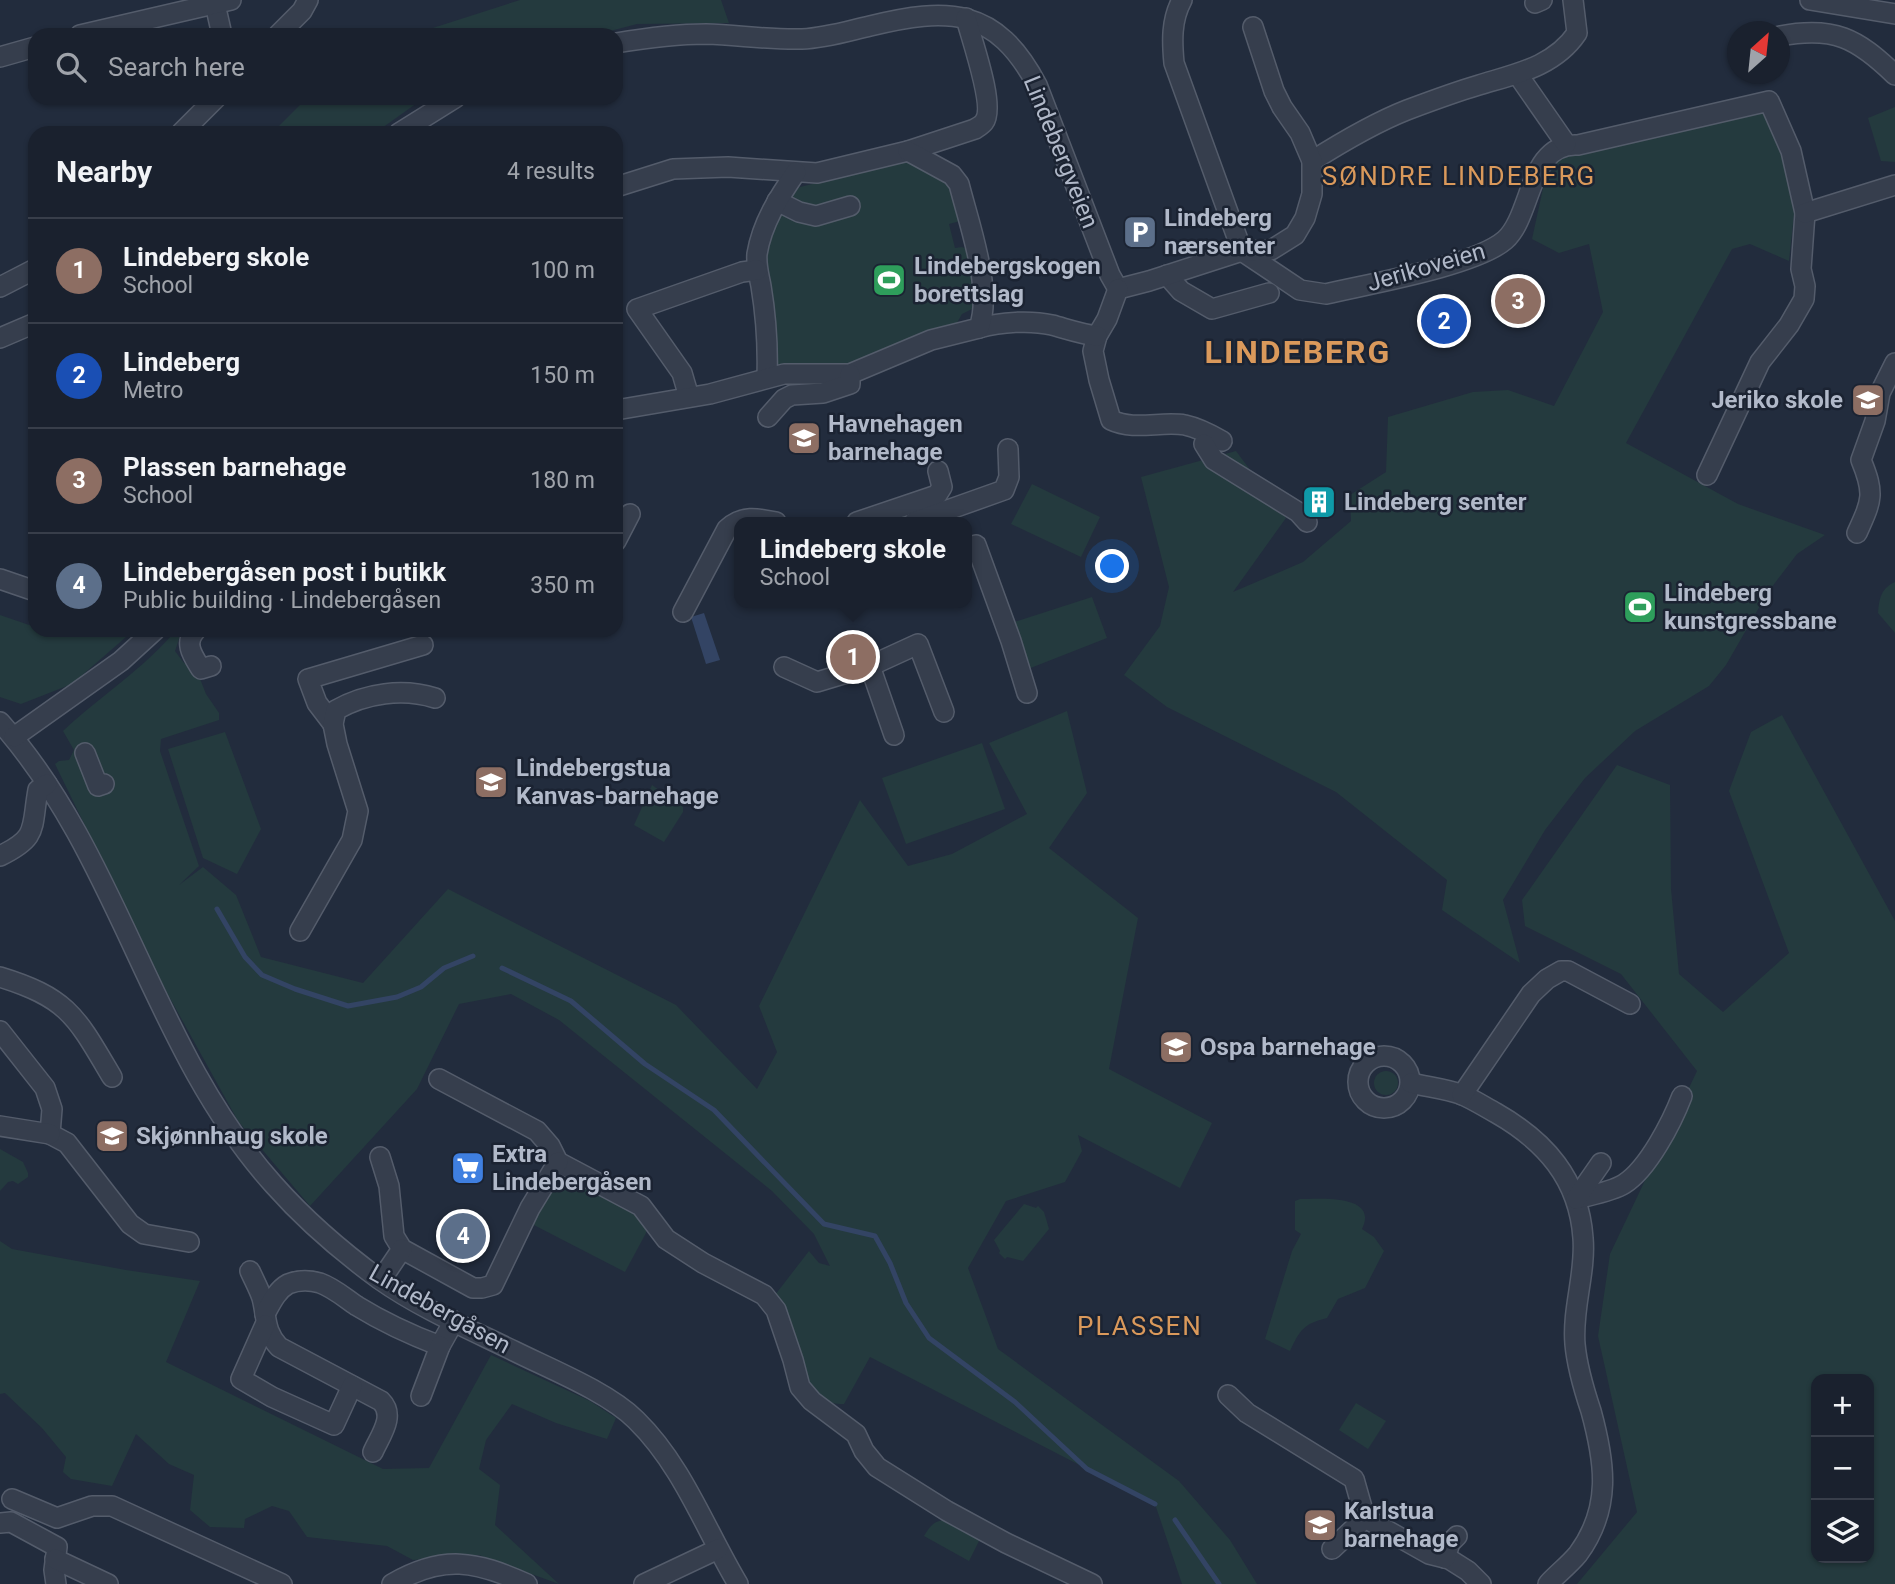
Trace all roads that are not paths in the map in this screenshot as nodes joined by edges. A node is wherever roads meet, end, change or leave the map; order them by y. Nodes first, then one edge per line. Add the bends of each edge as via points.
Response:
1 (308, 0) edge
2 (1182, 0) edge
3 (1573, 0) edge
4 (1808, 0) edge
5 (223, 2) edge
6 (1895, 14) edge
7 (967, 18) junction
8 (1253, 27) dead end
9 (107, 28) edge
10 (222, 28) edge
11 (285, 28) edge
12 (1801, 32) junction
13 (1790, 34) edge
14 (623, 42) edge
15 (28, 49) edge
16 (0, 57) edge
17 (1518, 75) junction
18 (1895, 75) edge
19 (209, 105) edge
20 (444, 105) edge
21 (188, 126) edge
22 (410, 126) edge
23 (1566, 144) junction
24 (908, 151) junction
25 (1312, 161) junction
26 (796, 172) junction
27 (623, 185) edge
28 (1895, 186) edge
29 (777, 201) junction
30 (850, 206) dead end
31 (1805, 213) junction
32 (1242, 251) junction
33 (757, 270) junction
34 (28, 273) edge
35 (1167, 275) junction
36 (0, 287) edge
37 (1118, 289) junction
38 (1269, 293) dead end
39 (28, 326) edge
40 (979, 328) junction
41 (1097, 336) junction
42 (0, 338) edge
43 (1895, 363) edge
44 (850, 374) junction
45 (767, 378) junction
46 (689, 397) junction
47 (623, 409) edge
48 (768, 417) dead end
49 (1008, 449) dead end
50 (938, 471) dead end
51 (1707, 475) dead end
52 (630, 514) dead end
53 (872, 517) edge
54 (930, 517) edge
55 (1307, 522) dead end
56 (734, 523) edge
57 (623, 528) edge
58 (1857, 533) dead end
59 (976, 545) dead end
60 (0, 579) edge
61 (28, 588) edge
62 (683, 612) dead end
63 (147, 637) edge
64 (190, 637) edge
65 (423, 645) dead end
66 (211, 666) dead end
67 (784, 667) dead end
68 (870, 667) junction
69 (1027, 693) dead end
70 (435, 698) dead end
71 (944, 712) dead end
72 (0, 722) edge
73 (333, 724) junction
74 (894, 735) dead end
75 (14, 737) junction
76 (85, 753) dead end
77 (47, 784) junction
78 (104, 784) dead end
79 (0, 856) edge
80 (300, 931) dead end
81 (0, 977) edge
82 (1630, 1004) dead end
83 (0, 1031) edge
84 (112, 1077) dead end
85 (439, 1079) dead end
86 (1411, 1083) dead end
87 (1462, 1095) junction
88 (1682, 1096) dead end
89 (0, 1126) edge
90 (50, 1134) junction
91 (380, 1157) dead end
92 (558, 1162) junction
93 (1601, 1163) dead end
94 (1576, 1199) junction
95 (189, 1241) dead end
96 (402, 1249) junction
97 (250, 1271) dead end
98 (381, 1280) junction
99 (265, 1319) junction
100 (454, 1321) junction
101 (440, 1346) junction
102 (352, 1386) junction
103 (1228, 1395) dead end
104 (421, 1396) dead end
105 (373, 1452) dead end
106 (12, 1499) dead end
107 (1365, 1518) junction
108 (0, 1523) edge
109 (1457, 1536) dead end
110 (718, 1549) junction
111 (1332, 1549) dead end
112 (1432, 1558) junction
113 (55, 1559) junction
114 (1487, 1581) edge
115 (272, 1582) edge
116 (56, 1584) edge
117 (108, 1584) edge
118 (393, 1584) edge
119 (527, 1584) edge
120 (644, 1584) edge
121 (738, 1584) edge
122 (1092, 1584) edge
123 (1548, 1584) edge

1 - 11 street
2 - 32 street via 1165,48 1173,84
3 - 17 street via 1577,33 1572,40 1556,56
4 - 6 street
4 - 12 street
5 - 9 street
5 - 10 street
7 - 14 street, Lindebergveien via 918,15 802,39 706,34
7 - 24 street via 985,89 984,122 956,137
7 - 37 street, Lindebergveien via 1001,36 1026,63
8 - 25 street via 1274,91
12 - 13 street
12 - 18 street via 1854,41
15 - 16 street
17 - 23 street
17 - 25 street via 1405,111
19 - 21 street
20 - 22 street
23 - 31 street via 1769,101 1791,151
23 - 32 street, Jerikoveien via 1535,174 1507,238 1476,256 1326,294 1300,290
24 - 26 street via 817,173
24 - 40 street via 952,175 959,184 981,275 983,315
25 - 32 street via 1312,194 1295,235 1271,250
26 - 27 street via 673,169
26 - 29 street
28 - 31 street
29 - 30 street via 816,216
29 - 33 street via 761,236
31 - 51 street via 1804,299 1760,362
32 - 35 street
33 - 45 street
33 - 46 street via 637,309 682,373
34 - 36 street
35 - 37 street
35 - 38 street via 1181,291 1213,309
37 - 41 street
39 - 42 street
40 - 41 street via 1038,323
40 - 44 street via 931,340
41 - 55 street via 1093,351 1111,420 1121,425 1183,425 1206,432 1213,442 1214,460
43 - 58 street via 1880,393 1861,460 1871,486
44 - 45 street via 784,373
44 - 48 street via 850,384 783,399
45 - 46 street
46 - 47 street
49 - 54 street via 1009,477 1004,490
50 - 53 street via 942,487 937,495
52 - 57 street
56 - 62 street
59 - 69 street
60 - 61 street
63 - 75 street
64 - 66 street via 188,645 201,669
65 - 73 street via 308,679 317,703
67 - 68 street via 823,682
68 - 71 street via 918,644
68 - 74 street
70 - 73 street via 396,692 375,696 336,710
72 - 75 street, Lindebergåsen
73 - 80 street via 358,811 356,828
75 - 77 street, Lindebergåsen
76 - 78 street via 98,786
77 - 79 street via 38,790 29,838
77 - 98 street, Lindebergåsen via 97,870 212,1102 305,1219
81 - 84 street via 41,991 69,1010
82 - 87 street via 1561,971 1531,994
83 - 90 street via 45,1088 52,1108
85 - 92 street via 537,1132
86 - 87 street
87 - 94 street via 1536,1139 1567,1177
88 - 94 street via 1650,1154 1624,1184
89 - 90 street
90 - 95 street via 66,1143 130,1224 144,1234
91 - 96 street via 394,1236
92 - 96 street via 492,1284 473,1288
92 - 122 street via 641,1206 666,1239 767,1298 776,1310 800,1387 811,1401 856,1434 877,1467 947,1511
93 - 94 street
94 - 123 street via 1584,1239 1575,1344 1604,1469 1595,1523 1577,1555
96 - 98 street
97 - 99 street
98 - 100 street, Lindebergåsen
99 - 101 street via 275,1297 287,1285 312,1281
99 - 102 street via 270,1338 285,1351
99 - 102 street via 241,1379 334,1426
100 - 101 street
100 - 110 street, Lindebergåsen via 594,1391 635,1418 678,1472
101 - 104 street
102 - 105 street via 381,1401 388,1412
103 - 107 street via 1247,1413 1354,1479
106 - 115 street via 57,1518 92,1506 112,1506
107 - 111 street
107 - 112 street
108 - 113 street via 10,1522 57,1547
109 - 112 street
110 - 120 street
110 - 121 street, Lindebergåsen
112 - 114 street
113 - 116 street
113 - 117 street
118 - 119 street via 429,1567 450,1563 490,1568

